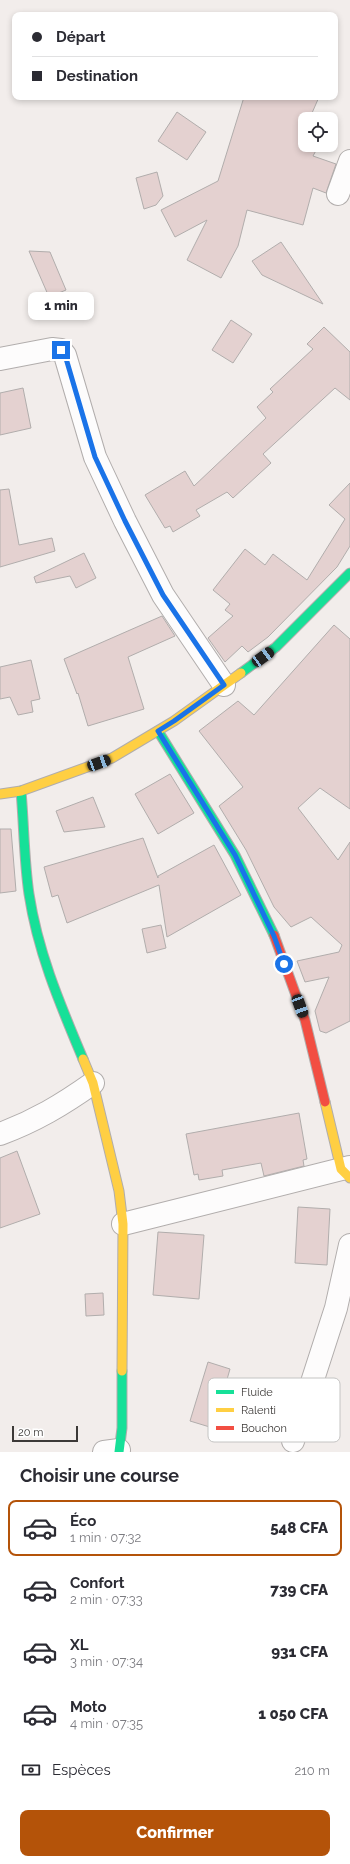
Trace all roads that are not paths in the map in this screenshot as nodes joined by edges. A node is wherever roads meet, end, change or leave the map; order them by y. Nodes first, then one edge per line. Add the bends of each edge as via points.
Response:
1 (350, 161) edge
2 (338, 194) dead end
3 (0, 359) edge
4 (350, 573) edge
5 (224, 685) junction
6 (158, 731) junction
7 (21, 791) junction
8 (0, 794) edge
9 (93, 1083) junction
10 (0, 1134) edge
11 (347, 1171) edge
12 (123, 1224) junction
13 (350, 1245) edge
14 (313, 1378) edge
15 (114, 1451) edge

1 - 2 street
3 - 5 street via 52,349 61,350 65,355 95,457 125,521 163,595
4 - 5 street via 276,647
5 - 6 street
6 - 7 street via 112,758
6 - 11 street via 235,855 274,936 305,1020
7 - 8 street
7 - 9 street via 28,894 38,937 49,977
9 - 10 street via 50,1112 26,1125
9 - 12 street via 119,1191
11 - 12 street
12 - 15 street via 122,1428
13 - 14 street via 336,1308

